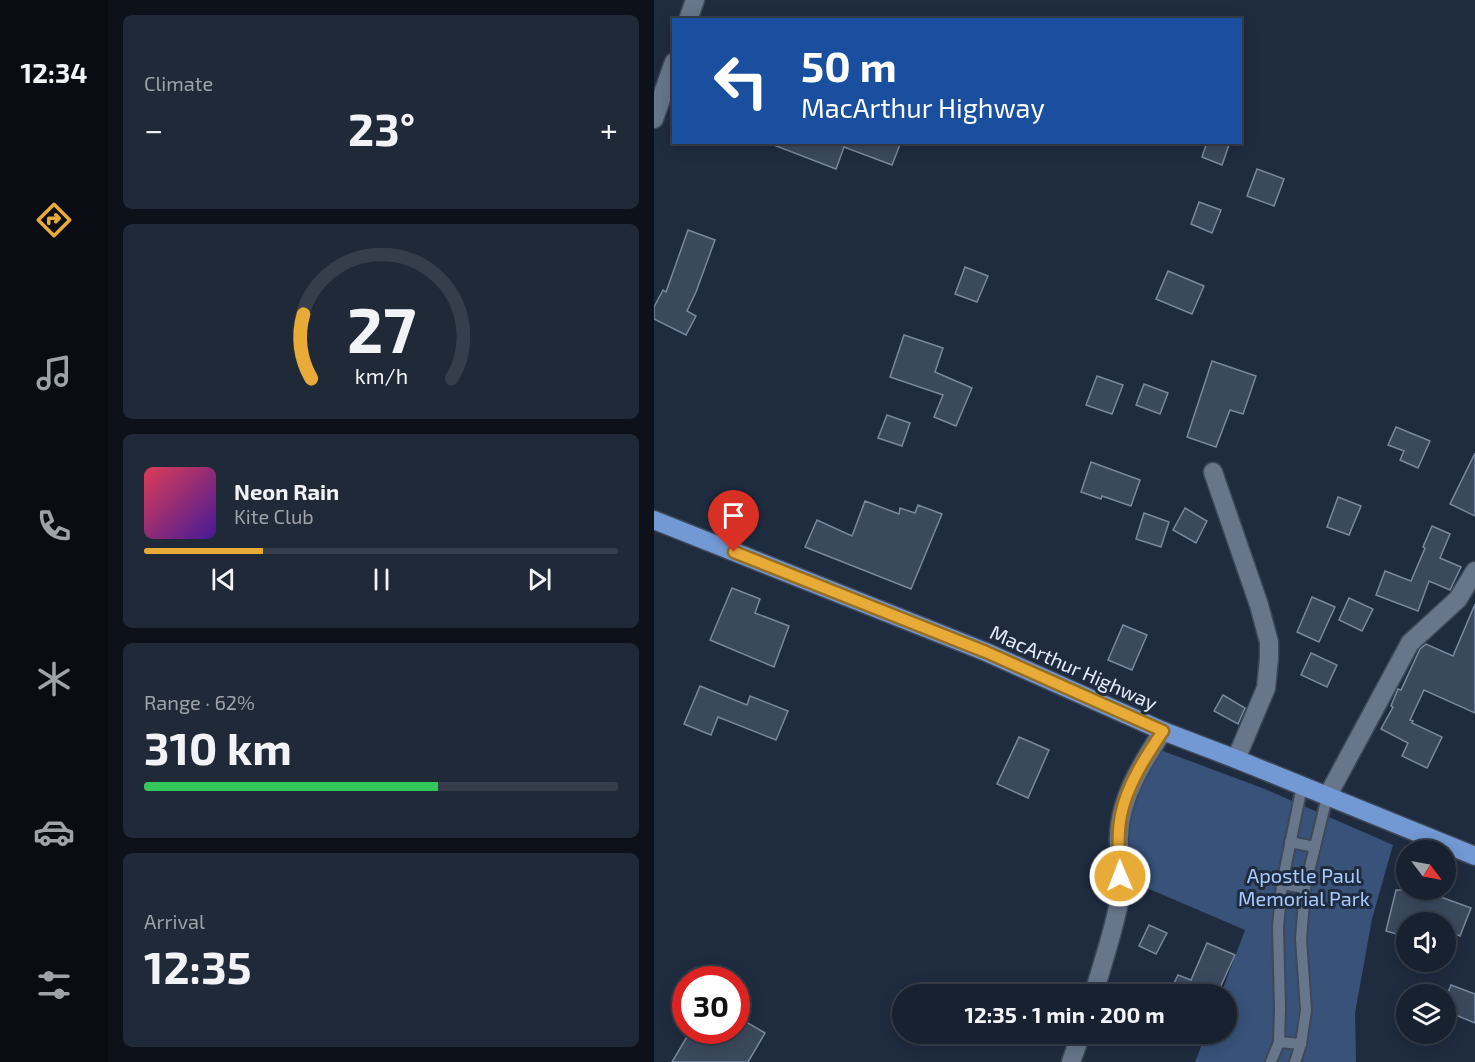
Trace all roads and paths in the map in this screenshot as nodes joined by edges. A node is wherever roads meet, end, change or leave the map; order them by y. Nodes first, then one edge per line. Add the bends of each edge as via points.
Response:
1 (695, 0) edge
2 (689, 18) edge
3 (672, 68) edge
4 (654, 119) edge
5 (1213, 472) dead end
6 (654, 520) edge
7 (1475, 571) edge
8 (1163, 731) junction
9 (1236, 759) junction
10 (1302, 786) junction
11 (1327, 797) junction
12 (1290, 842) junction
13 (1315, 847) junction
14 (1475, 856) edge
15 (1282, 884) junction
16 (1305, 888) junction
17 (1097, 984) edge
18 (1279, 1042) junction
19 (1077, 1044) edge
20 (1301, 1044) junction
21 (1071, 1062) edge
22 (1271, 1062) edge
23 (1295, 1062) edge

1 - 2 street
3 - 4 street
5 - 9 street via 1269,642 1266,688
6 - 8 highway, MacArthur Highway via 986,652
7 - 11 street via 1458,598 1410,643
8 - 9 highway, MacArthur Highway
8 - 17 street via 1146,757 1121,816 1120,895
9 - 10 highway, MacArthur Highway
10 - 11 highway, MacArthur Highway
10 - 12 lane
11 - 13 lane
11 - 14 highway, MacArthur Highway
12 - 13 lane
12 - 15 lane
13 - 16 lane
15 - 16 lane
15 - 18 lane via 1278,927
16 - 20 lane via 1301,939 1306,1010
18 - 20 lane
18 - 22 lane
19 - 21 street
20 - 23 lane

